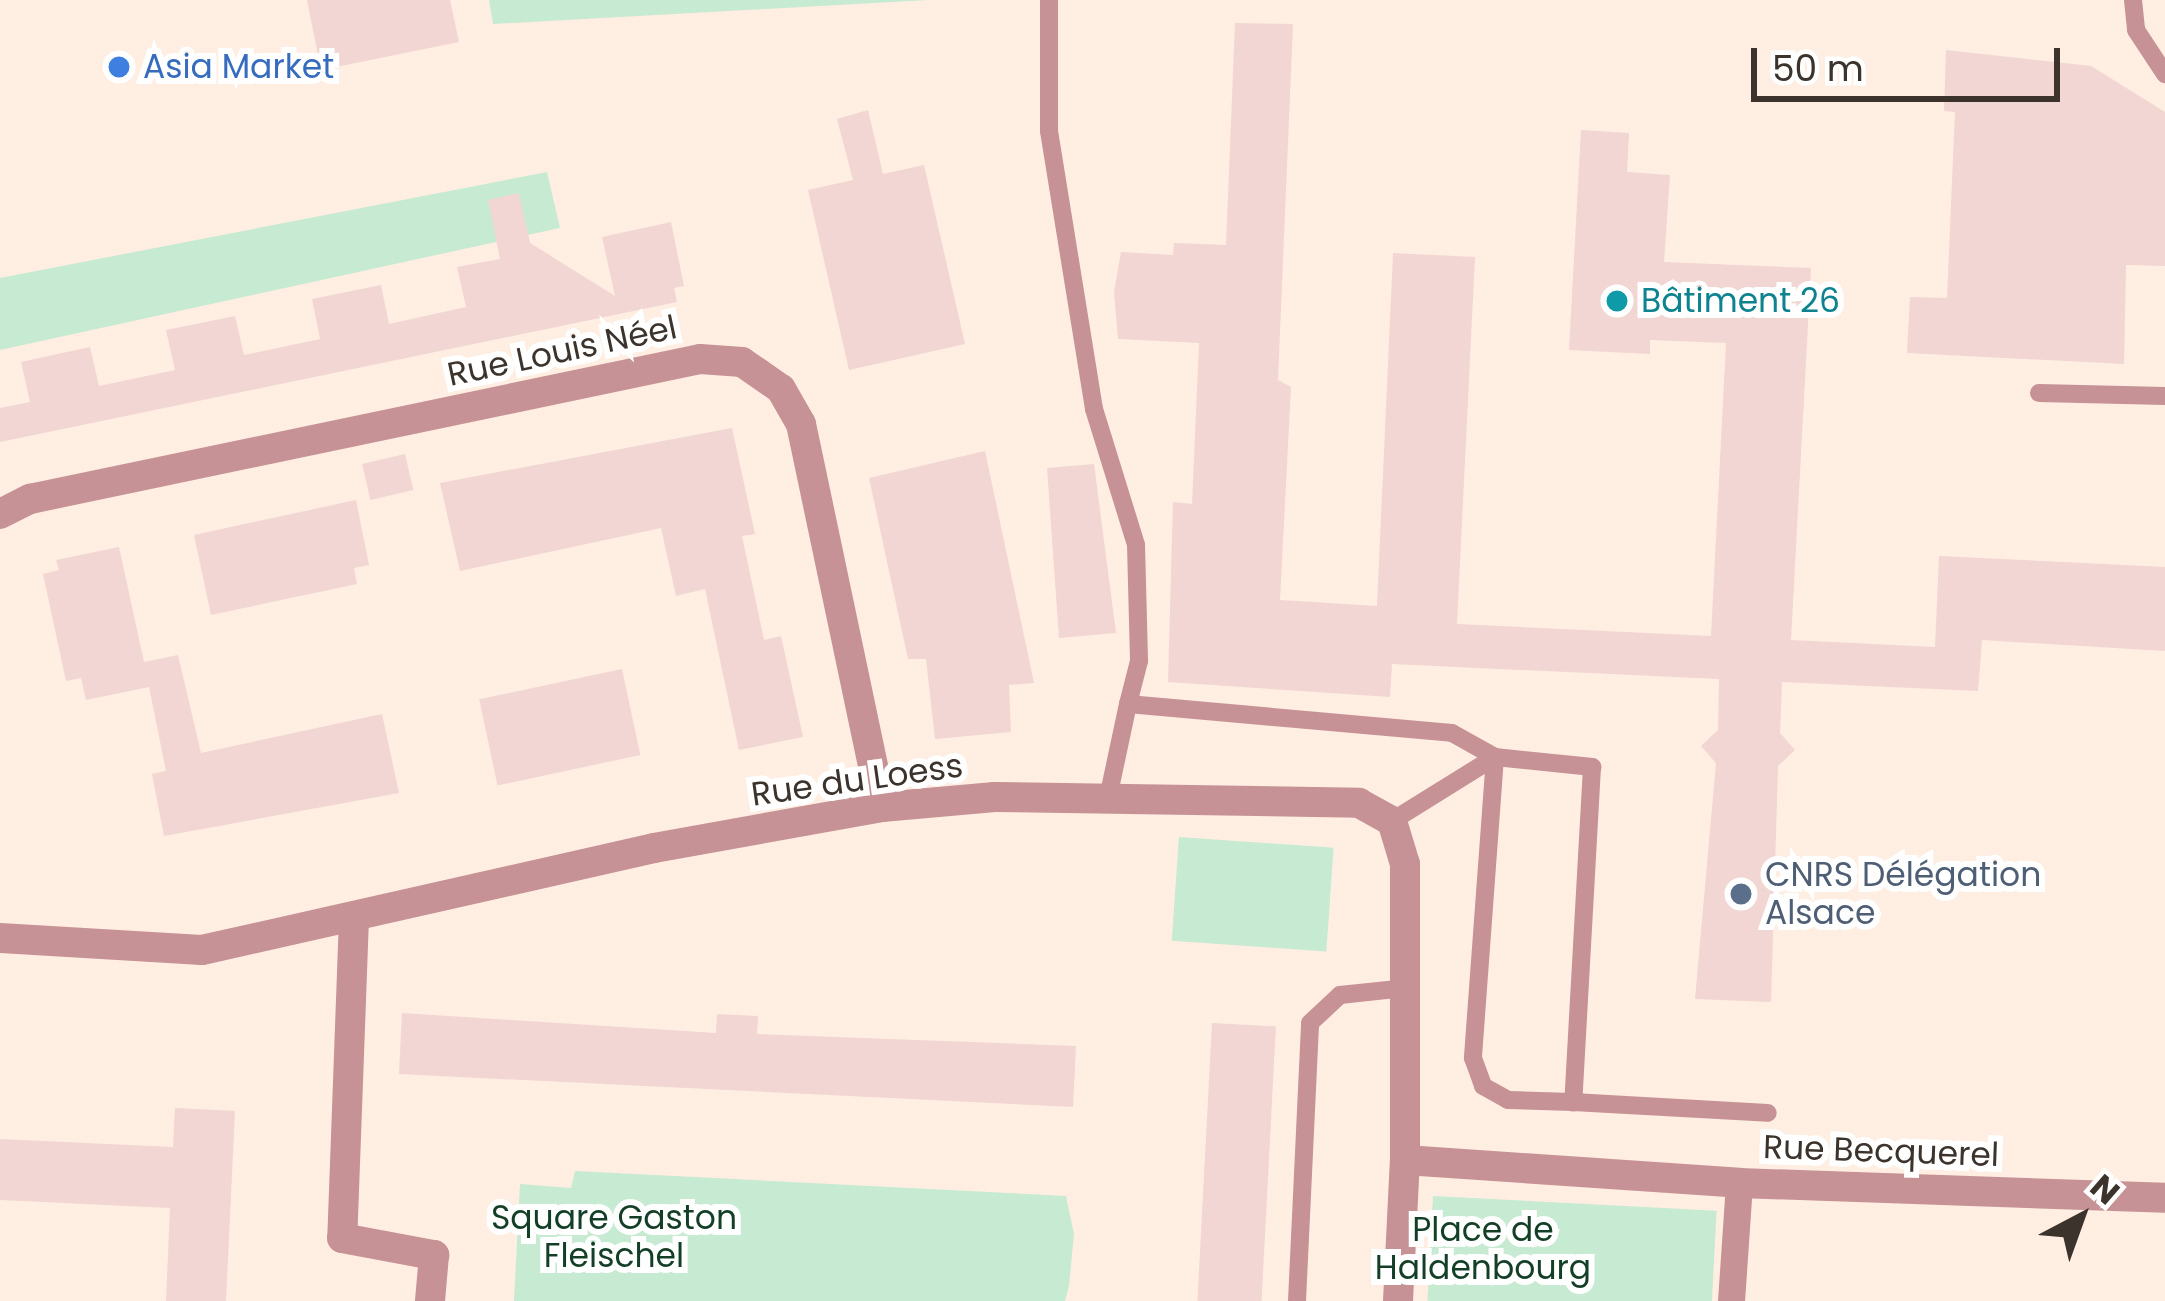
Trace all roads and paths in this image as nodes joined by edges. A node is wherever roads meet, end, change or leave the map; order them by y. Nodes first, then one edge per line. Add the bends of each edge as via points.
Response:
1 (1049, 0) edge
2 (2133, 0) edge
3 (2165, 74) edge
4 (2039, 393) dead end
5 (2165, 396) edge
6 (0, 514) edge
7 (1128, 704) junction
8 (1495, 757) junction
9 (1108, 798) junction
10 (882, 807) junction
11 (1392, 821) junction
12 (354, 918) junction
13 (0, 938) edge
14 (1405, 988) junction
15 (1573, 1102) junction
16 (1768, 1113) dead end
17 (1405, 1160) junction
18 (1739, 1183) junction
19 (2165, 1198) edge
20 (430, 1301) edge
21 (1297, 1301) edge
22 (1398, 1301) edge
23 (1731, 1301) edge

1 - 7 lane via 1049,130 1094,409 1136,545 1139,661
2 - 3 lane via 2136,29
4 - 5 lane
6 - 10 street, Rue Louis Néel via 30,499 677,364 742,362 781,389 801,424
7 - 8 lane via 1452,733
7 - 9 lane
8 - 11 lane
8 - 15 lane via 1473,1058 1483,1087 1508,1100
8 - 15 lane via 1592,767
9 - 10 street, Rue du Loess
9 - 11 street, Rue du Loess via 1359,803
10 - 12 street, Rue du Loess via 654,848
11 - 14 street via 1406,864
12 - 13 street, Rue du Loess via 202,950
12 - 20 street via 342,1238 434,1255
14 - 17 street
14 - 21 lane via 1340,995 1310,1023
15 - 16 lane
17 - 18 street
17 - 22 street
18 - 19 street, Rue Becquerel
18 - 23 street

